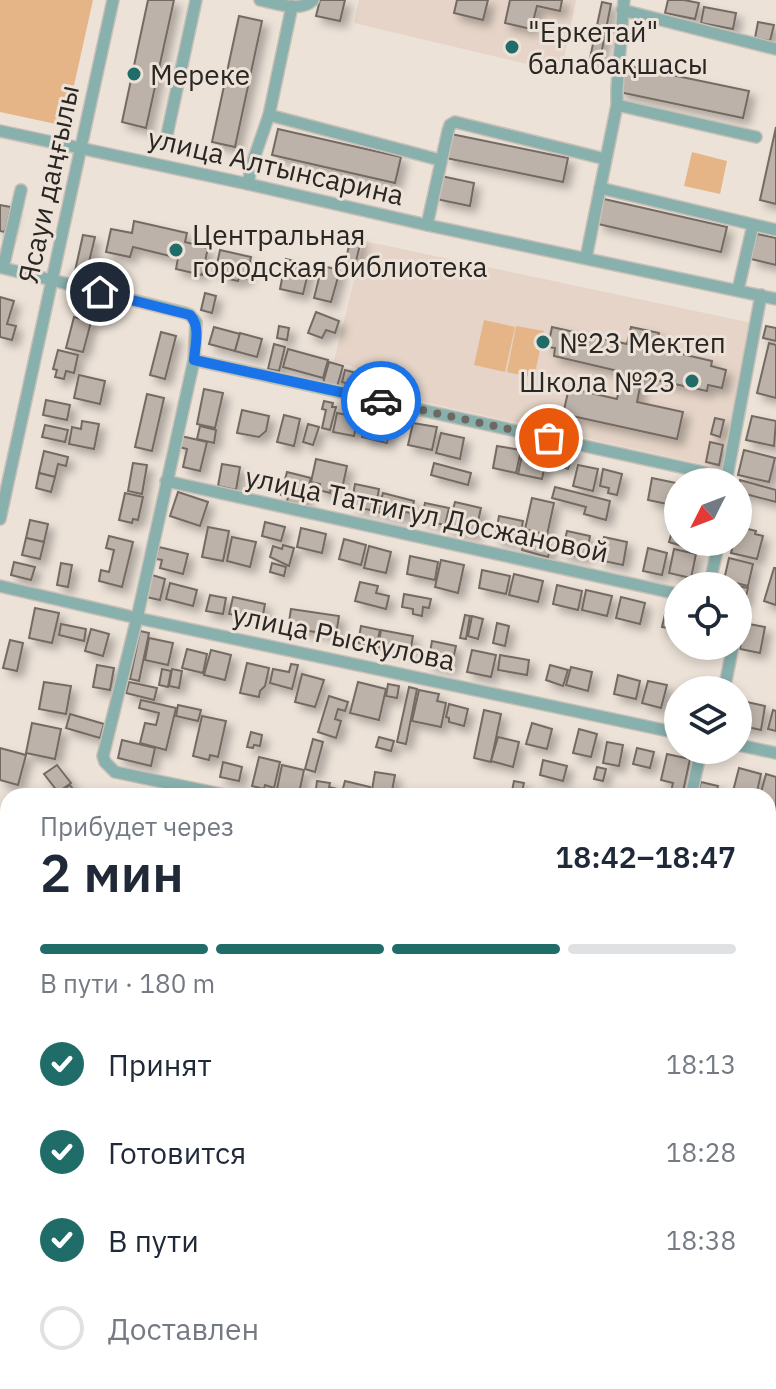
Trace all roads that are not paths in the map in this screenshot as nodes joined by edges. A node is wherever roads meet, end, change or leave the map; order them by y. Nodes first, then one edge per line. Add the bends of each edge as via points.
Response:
1 (113, 0) edge
2 (196, 0) edge
3 (260, 0) edge
4 (313, 0) edge
5 (623, 5) edge
6 (292, 6) junction
7 (776, 49) edge
8 (617, 105) junction
9 (269, 115) junction
10 (0, 131) edge
11 (756, 137) dead end
12 (165, 144) dead end
13 (81, 149) junction
14 (605, 159) junction
15 (440, 160) junction
16 (248, 184) junction
17 (600, 188) junction
18 (21, 190) dead end
19 (427, 225) junction
20 (753, 225) junction
21 (776, 230) edge
22 (586, 258) junction
23 (52, 279) junction
24 (738, 290) junction
25 (761, 295) junction
26 (776, 299) edge
27 (194, 360) junction
28 (673, 468) edge
29 (728, 468) edge
30 (166, 481) junction
31 (0, 519) edge
32 (0, 586) edge
33 (664, 591) edge
34 (137, 618) junction
35 (664, 730) edge
36 (752, 748) edge
37 (776, 753) edge
38 (698, 764) edge
39 (192, 788) edge
40 (693, 788) edge

1 - 13 street, Ясауи даңғылы
2 - 12 street
3 - 6 street
4 - 6 street
5 - 7 street
5 - 8 street
6 - 9 street
8 - 11 street
8 - 14 street
9 - 15 street
9 - 16 street
10 - 13 street, улица Алтынсарина
13 - 16 street, улица Алтынсарина
13 - 23 street, Ясауи даңғылы
14 - 15 street via 455,122
14 - 17 street
15 - 19 street
16 - 19 street, улица Алтынсарина
17 - 20 street
17 - 22 street
18 - 23 street via 3,268
19 - 22 street, улица Алтынсарина
20 - 21 street
20 - 24 street
22 - 24 street, улица Алтынсарина
23 - 27 street via 190,315 197,328
23 - 31 street, Ясауи даңғылы
24 - 25 street, улица Алтынсарина
25 - 26 street, улица Алтынсарина
25 - 29 street
27 - 28 street
27 - 30 street
30 - 33 street, улица Таттигул Досжановой
30 - 34 street
32 - 34 street, улица Рыскулова
34 - 35 street, улица Рыскулова
34 - 39 street via 103,756 115,772
36 - 37 street
38 - 40 street

